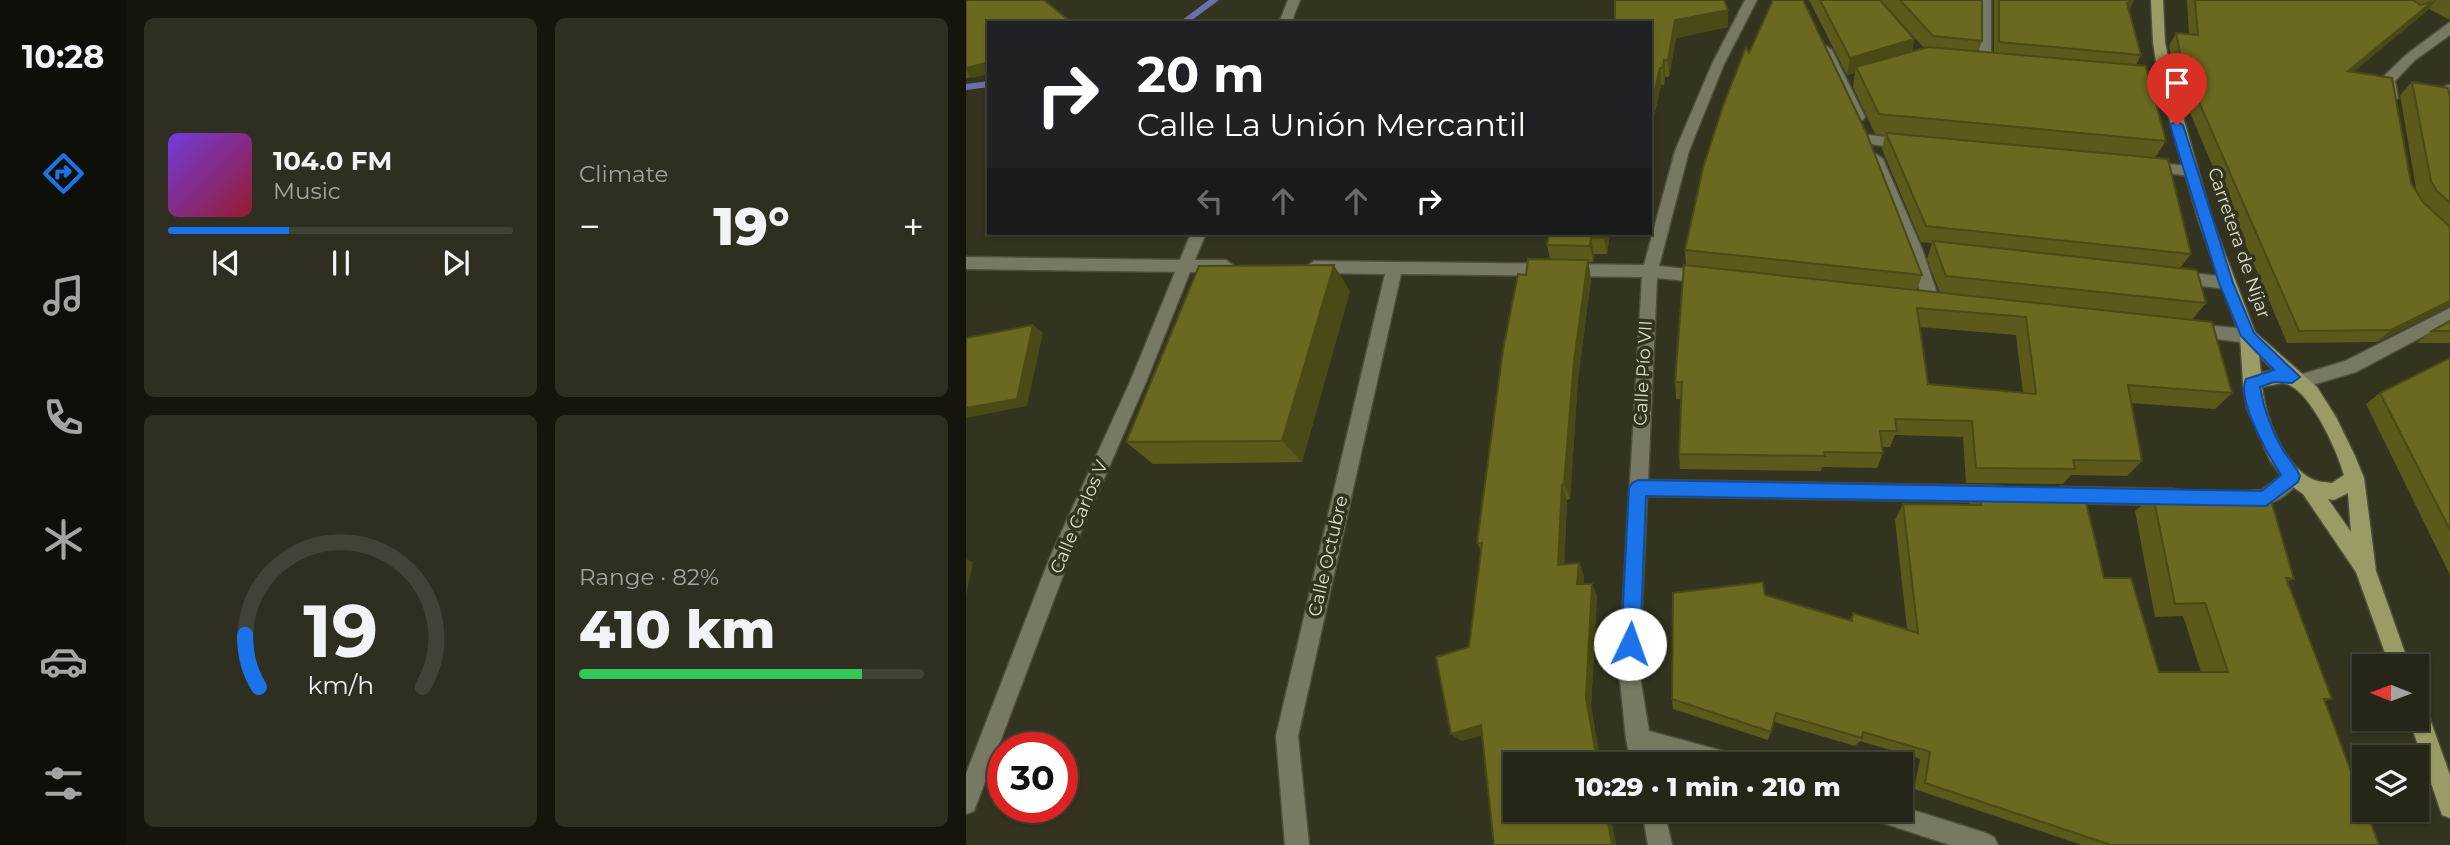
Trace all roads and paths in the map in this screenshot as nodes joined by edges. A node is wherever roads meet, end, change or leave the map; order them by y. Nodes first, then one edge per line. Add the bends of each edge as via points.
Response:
1 (1294, 0) edge
2 (1751, 0) edge
3 (1985, 0) edge
4 (2157, 0) edge
5 (1286, 21) edge
6 (2449, 31) edge
7 (1818, 36) edge
8 (1985, 65) edge
9 (2110, 77) edge
10 (2166, 82) junction
11 (2395, 118) edge
12 (1868, 140) junction
13 (1922, 145) edge
14 (2136, 166) edge
15 (2190, 172) junction
16 (1197, 235) edge
17 (966, 263) edge
18 (1184, 265) junction
19 (1236, 266) edge
20 (1302, 267) edge
21 (1394, 269) junction
22 (1650, 271) junction
23 (2158, 275) edge
24 (1717, 278) edge
25 (2226, 283) junction
26 (1932, 302) edge
27 (2450, 314) edge
28 (2175, 328) edge
29 (2248, 336) junction
30 (2297, 379) junction
31 (2251, 383) junction
32 (2292, 476) junction
33 (2355, 478) junction
34 (1638, 488) junction
35 (2309, 488) junction
36 (2014, 494) edge
37 (2042, 495) edge
38 (2196, 497) edge
39 (2224, 498) edge
40 (2366, 569) junction
41 (2395, 654) edge
42 (2424, 732) edge
43 (1637, 740) junction
44 (1640, 752) edge
45 (1684, 752) edge
46 (966, 803) edge
47 (2450, 807) edge
48 (1655, 822) edge
49 (1913, 822) edge
50 (1297, 845) edge
51 (1660, 845) edge
52 (1986, 845) edge

1 - 5 street
2 - 22 street, Calle Pío VII via 1682,151
3 - 8 street
4 - 10 main road, Carretera de Níjar
6 - 11 street via 2411,57 2388,80
7 - 12 street via 1850,81
9 - 10 street
10 - 15 main road, Carretera de Níjar
12 - 13 street
12 - 26 street via 1921,249
14 - 15 street
15 - 25 main road, Carretera de Níjar
16 - 18 street, Calle Carlos V
17 - 18 street
18 - 19 street
18 - 46 street, Calle Carlos V via 1060,557
20 - 21 street
21 - 22 street
21 - 50 street, Calle Octubre via 1287,736
22 - 24 street
22 - 34 street, Calle Pío VII
23 - 25 street
25 - 29 main road, Carretera de Níjar
27 - 30 street via 2350,367
28 - 29 street
29 - 30 main road, Carretera de Níjar
29 - 31 main road, Carretera de Níjar
30 - 31 main road via 2274,376
30 - 33 main road, Carretera de Níjar via 2332,428
31 - 32 main road, Carretera de Níjar via 2256,408
32 - 35 main road
32 - 39 street via 2266,498
33 - 35 main road via 2334,492
33 - 40 main road
34 - 36 street
34 - 43 street, Calle Pío VII via 1629,670
35 - 40 main road
37 - 38 street
40 - 41 main road
42 - 47 main road
43 - 44 street, Calle Pío VII
43 - 45 street
48 - 51 street
49 - 52 street

